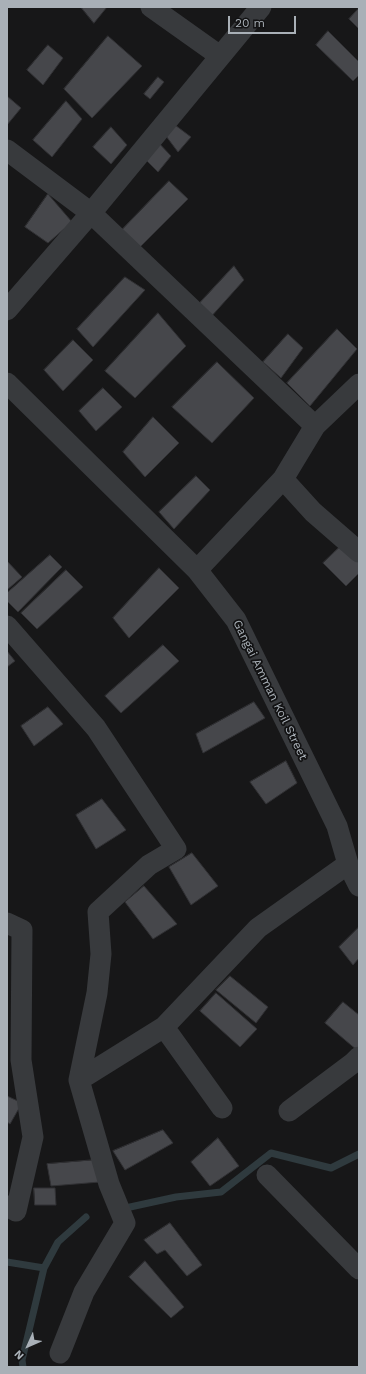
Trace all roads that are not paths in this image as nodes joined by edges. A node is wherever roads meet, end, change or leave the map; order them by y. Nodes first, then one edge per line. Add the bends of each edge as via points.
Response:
1 (151, 7) edge
2 (261, 7) edge
3 (220, 56) junction
4 (7, 150) edge
5 (91, 213) junction
6 (7, 310) edge
7 (7, 383) edge
8 (359, 384) edge
9 (316, 426) junction
10 (283, 479) junction
11 (359, 552) edge
12 (197, 570) junction
13 (7, 626) edge
14 (348, 864) junction
15 (359, 886) edge
16 (7, 923) edge
17 (164, 1027) junction
18 (14, 1057) edge
19 (359, 1057) edge
20 (79, 1080) junction
21 (222, 1108) dead end
22 (289, 1111) dead end
23 (267, 1175) dead end
24 (7, 1206) edge
25 (359, 1269) edge
26 (60, 1353) dead end

1 - 3 street
2 - 3 street
3 - 5 street
4 - 5 street
5 - 6 street
5 - 9 street
7 - 12 street, Gangai Amman Koil Street
8 - 9 street
9 - 10 street
10 - 11 street via 313,512
10 - 12 street
12 - 14 street, Gangai Amman Koil Street via 236,620 337,826
13 - 20 street via 96,728 176,849 149,865 98,912 101,954 97,993
14 - 15 street, Gangai Amman Koil Street
14 - 17 street via 258,928
16 - 18 street via 22,930
17 - 20 street
17 - 21 street
18 - 24 street via 33,1137 16,1211
19 - 22 street
20 - 26 street via 109,1184 125,1223 84,1292
23 - 25 street

